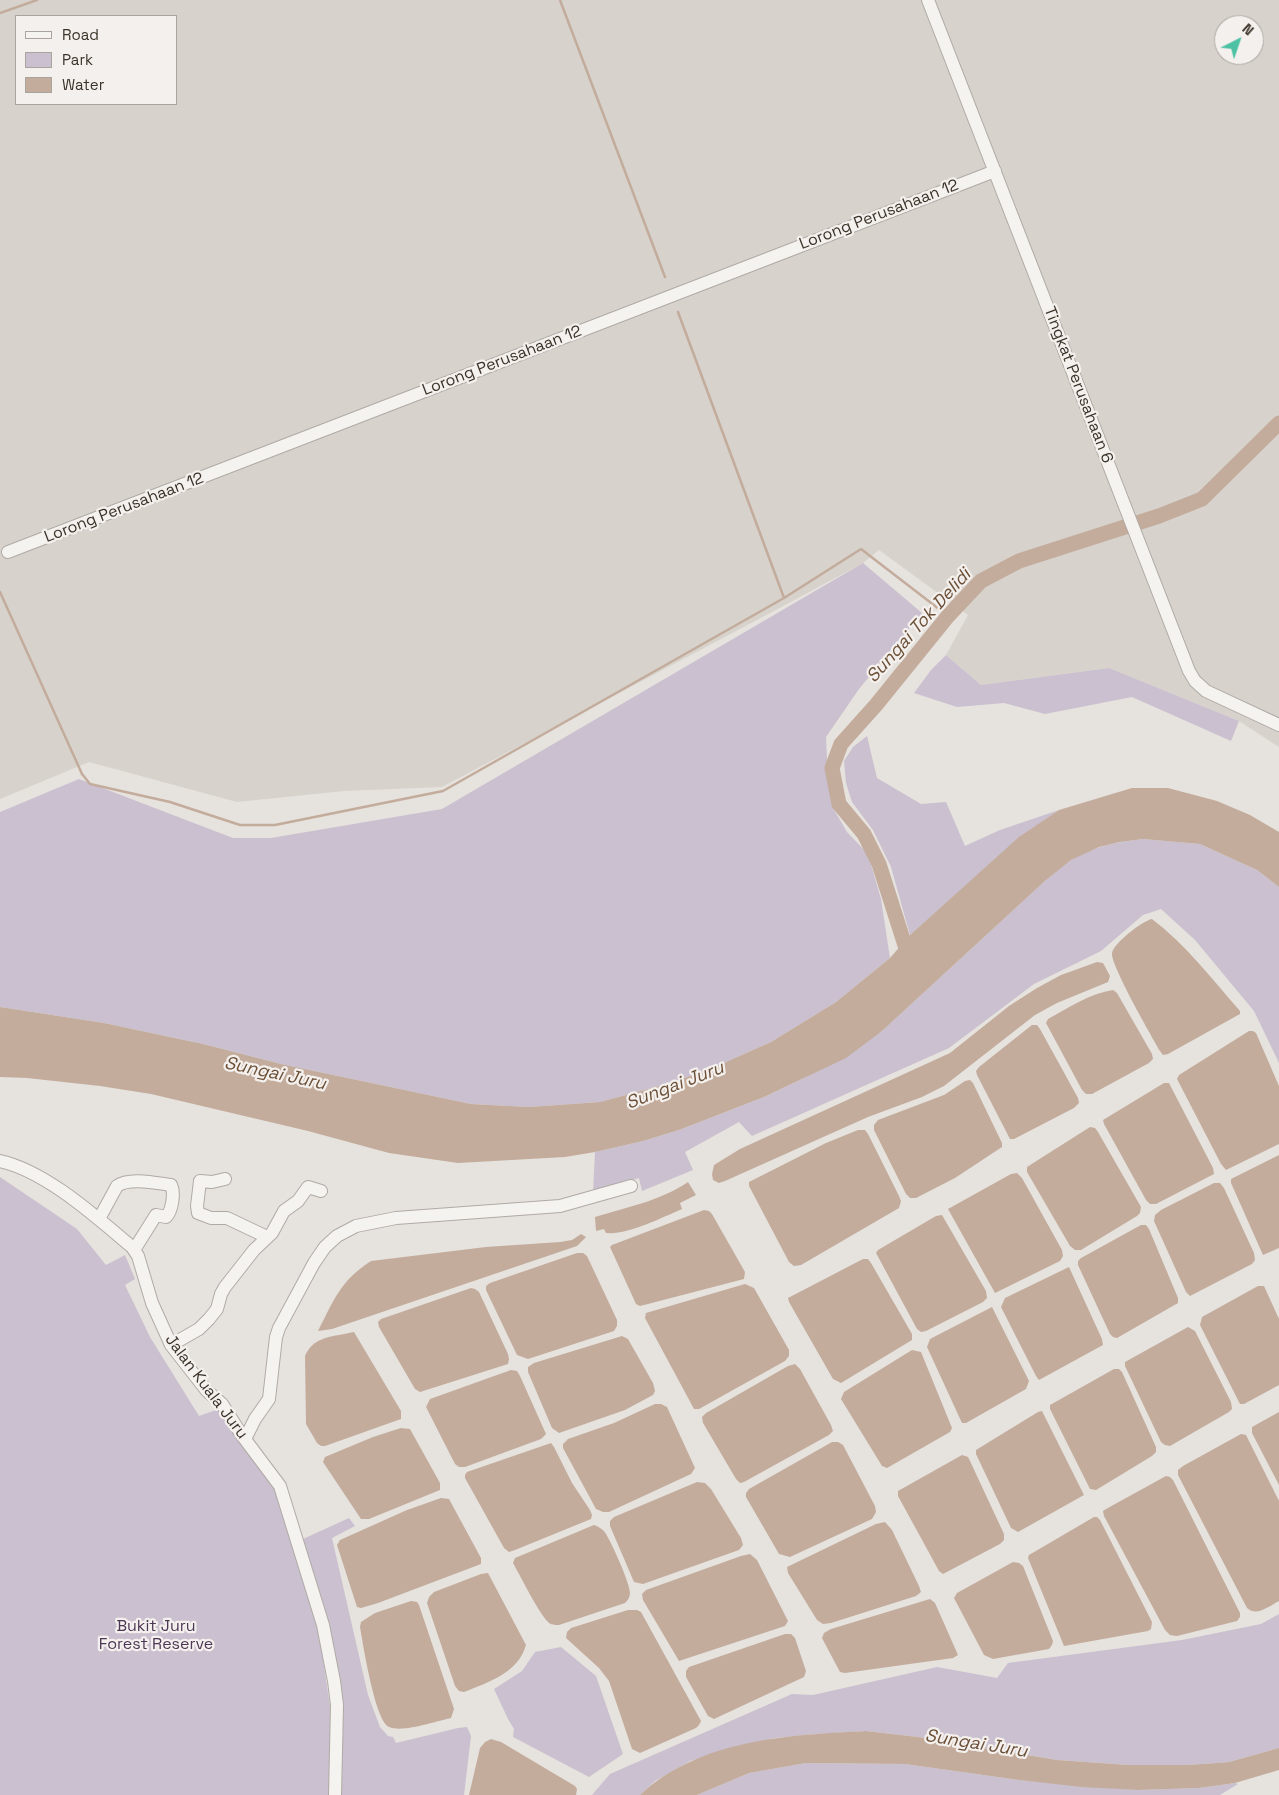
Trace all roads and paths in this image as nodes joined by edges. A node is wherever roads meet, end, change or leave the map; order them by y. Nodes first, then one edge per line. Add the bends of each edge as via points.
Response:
1 (928, 0) edge
2 (995, 171) junction
3 (8, 552) dead end
4 (1279, 726) edge
5 (0, 1161) edge
6 (225, 1179) dead end
7 (631, 1186) dead end
8 (321, 1192) dead end
9 (98, 1219) junction
10 (267, 1237) junction
11 (134, 1250) junction
12 (171, 1345) junction
13 (245, 1440) junction
14 (335, 1795) edge

1 - 2 street, Tingkat Perusahaan 6
2 - 3 street, Lorong Perusahaan 12
2 - 4 street, Tingkat Perusahaan 6 via 1189,671 1206,691
5 - 9 street, Jalan Kuala Juru via 30,1172 73,1198
6 - 10 street via 200,1181 198,1213 211,1218 227,1218
7 - 13 street via 560,1206 396,1218 356,1226 337,1236 314,1263 279,1328 269,1399
8 - 10 street via 308,1187 284,1211
9 - 11 street, Jalan Kuala Juru
9 - 11 street via 121,1183 171,1185 174,1189 170,1214 166,1217 156,1215
10 - 12 street via 225,1287 217,1309 209,1319 199,1329
11 - 12 street, Jalan Kuala Juru via 152,1304
12 - 13 street, Jalan Kuala Juru via 207,1391 222,1404
13 - 14 street, Jalan Kuala Juru via 280,1486 324,1625 338,1705

